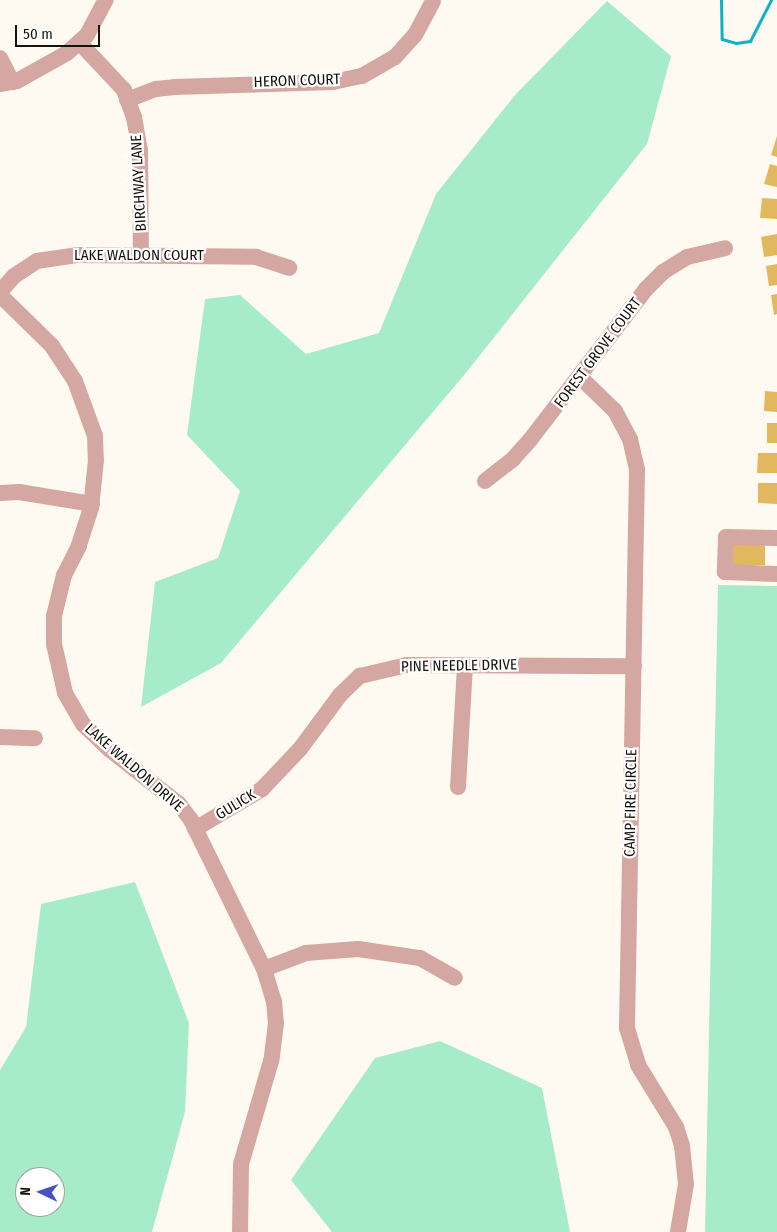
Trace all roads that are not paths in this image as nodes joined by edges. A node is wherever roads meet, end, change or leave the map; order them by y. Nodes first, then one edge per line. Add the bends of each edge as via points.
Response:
1 (106, 0) edge
2 (433, 1) dead end
3 (79, 42) junction
4 (0, 58) edge
5 (6, 83) edge
6 (128, 100) junction
7 (725, 248) dead end
8 (141, 255) junction
9 (289, 268) dead end
10 (0, 294) edge
11 (581, 378) junction
12 (484, 481) dead end
13 (0, 493) edge
14 (92, 504) junction
15 (777, 538) edge
16 (777, 574) edge
17 (465, 665) junction
18 (634, 666) junction
19 (0, 737) edge
20 (36, 738) dead end
21 (273, 777) joint
22 (458, 787) dead end
23 (195, 829) junction
24 (264, 970) junction
25 (455, 978) dead end
26 (240, 1232) edge
27 (678, 1232) edge

1 - 3 street
2 - 6 street, HERON COURT via 415,36 395,57 362,76 333,82 174,87 156,89
3 - 5 street via 49,66
3 - 6 street, BIRCHWAY LANE via 110,73
4 - 5 street
6 - 8 street, BIRCHWAY LANE via 140,150
7 - 11 street, FOREST GROVE COURT via 687,257 663,272 646,289
8 - 9 street, LAKE WALDON COURT via 256,257
8 - 10 street, LAKE WALDON COURT via 77,255 38,261 14,276
10 - 14 street, LAKE WALDON DRIVE via 52,346 79,390 95,436
11 - 12 street, FOREST GROVE COURT via 513,459
11 - 18 street, CAMP FIRE CIRCLE via 615,411 630,439 637,470
13 - 14 street via 19,492
14 - 23 street, LAKE WALDON DRIVE via 79,546 64,575 54,616 54,644 65,693 83,724 109,749 179,804
15 - 16 street via 726,538 725,572
17 - 18 street, PINE NEEDLE DRIVE
17 - 21 street, PINE NEEDLE DRIVE via 408,665 360,676 340,695 300,749
17 - 22 street
18 - 27 street, CAMP FIRE CIRCLE via 627,1028 638,1065 676,1126 682,1146 686,1184
19 - 20 street
21 - 23 street, GULICK via 262,789
23 - 24 street, LAKE WALDON DRIVE
24 - 25 street via 306,953 358,949 420,958
24 - 26 street, LAKE WALDON DRIVE via 274,1001 275,1038 241,1164

